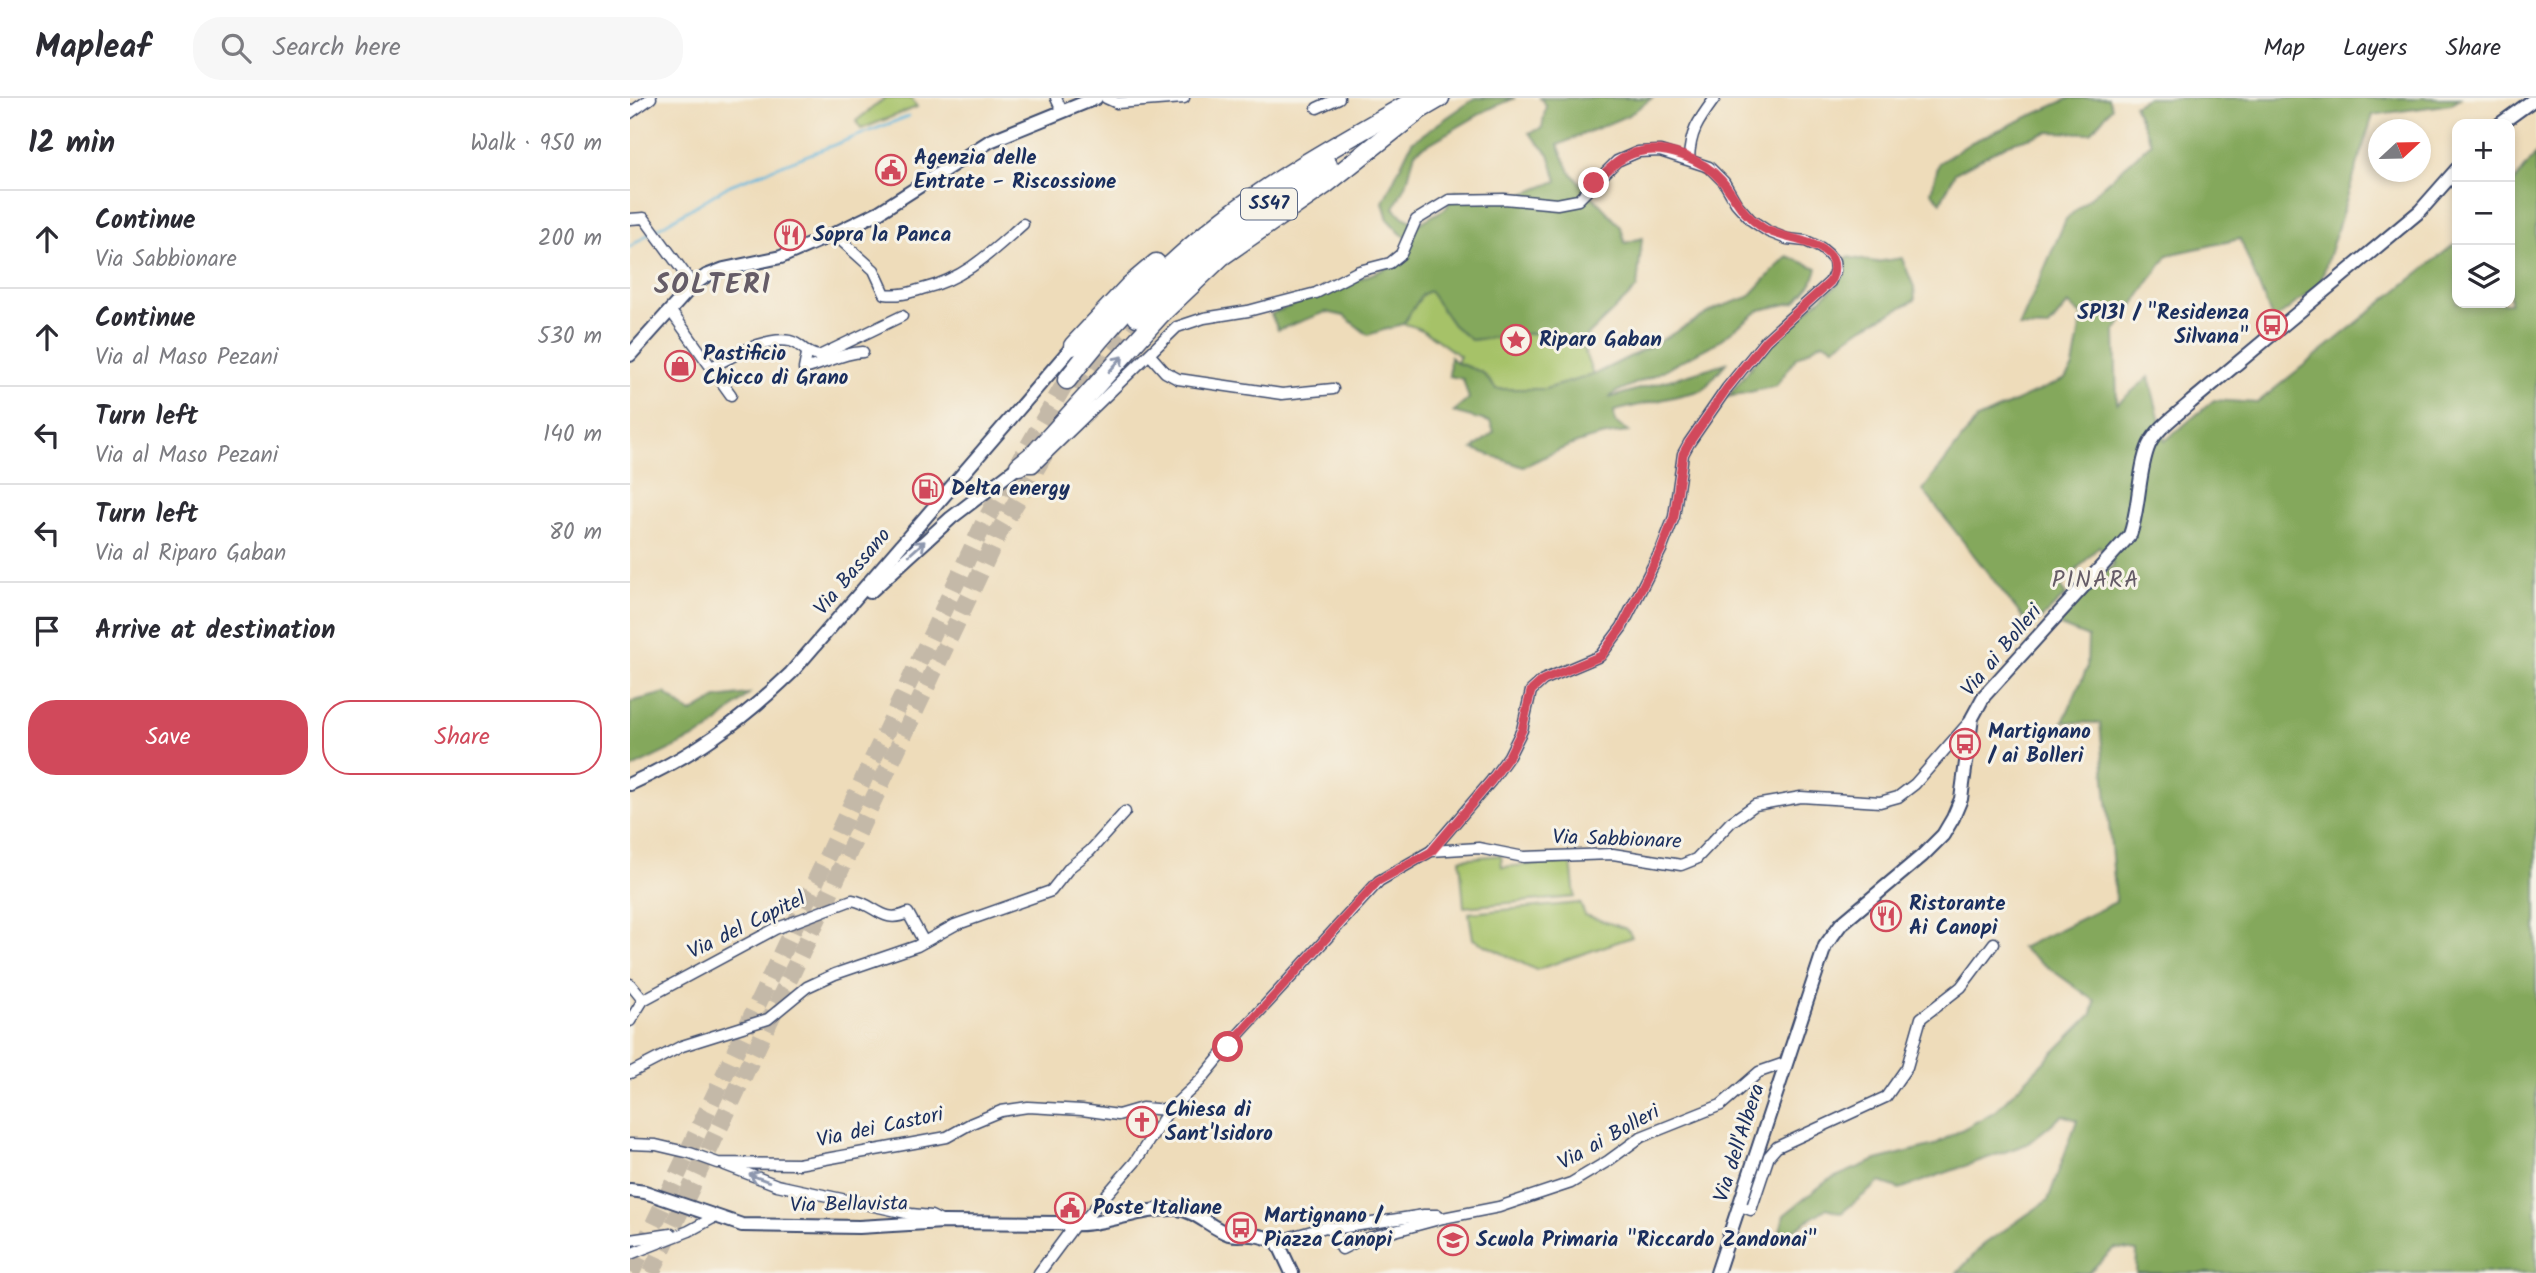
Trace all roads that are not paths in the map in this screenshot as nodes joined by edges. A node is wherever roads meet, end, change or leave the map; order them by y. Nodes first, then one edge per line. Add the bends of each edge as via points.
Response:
1 (652, 98) edge
2 (1056, 98) edge
3 (1106, 98) edge
4 (1184, 98) edge
5 (1339, 98) edge
6 (1440, 98) edge
7 (1715, 98) edge
8 (1091, 99) edge
9 (2536, 99) edge
10 (1417, 105) edge
11 (1317, 108) dead end
12 (631, 111) edge
13 (1062, 111) junction
14 (2507, 119) edge
15 (1689, 159) junction
16 (1308, 163) junction
17 (2452, 175) edge
18 (630, 219) edge
19 (1023, 224) dead end
20 (834, 234) junction
21 (693, 285) junction
22 (670, 310) junction
23 (902, 316) dead end
24 (1137, 317) tunnel mouth
25 (1073, 346) joint
26 (863, 352) dead end
27 (807, 354) junction
28 (630, 355) edge
29 (1150, 355) junction
30 (711, 367) junction
31 (1068, 380) tunnel mouth
32 (1333, 389) dead end
33 (731, 395) dead end
34 (1018, 467) junction
35 (815, 647) junction
36 (1972, 718) junction
37 (630, 784) edge
38 (1125, 812) dead end
39 (1431, 852) junction
40 (924, 942) junction
41 (1994, 943) dead end
42 (630, 984) edge
43 (643, 1000) junction
44 (630, 1021) edge
45 (1785, 1063) junction
46 (630, 1073) edge
47 (1169, 1110) junction
48 (630, 1144) edge
49 (718, 1163) junction
50 (630, 1190) edge
51 (1741, 1206) junction
52 (715, 1217) junction
53 (1441, 1218) junction
54 (943, 1222) junction
55 (1074, 1226) junction
56 (1330, 1228) junction
57 (689, 1231) junction
58 (630, 1240) edge
59 (1278, 1241) junction
60 (630, 1254) edge
61 (1039, 1273) edge
62 (1292, 1273) edge
63 (1717, 1273) edge

1 - 12 street
2 - 13 street
3 - 4 street via 1116,103
5 - 11 street
6 - 10 highway, SS47
7 - 15 street via 1690,138
8 - 13 street
9 - 14 street
10 - 16 highway, SS47
10 - 24 highway, SS47 via 1232,230 1183,270
34 -> 10 highway via 1160,315 1222,256 1326,184
13 - 20 street via 990,141 879,212
15 - 29 street via 1660,151 1638,152 1617,162 1578,200 1557,204 1449,200 1416,220 1401,254 1390,263 1359,271 1316,293 1177,327
15 - 39 street via 1709,167 1751,220 1769,232 1821,248 1834,261 1835,271 1830,282 1759,348 1689,443 1683,454 1674,517 1622,627 1601,656 1543,680 1531,691 1522,730 1509,756
16 - 25 highway via 1277,175 1190,235 1130,285
16 - 31 highway, SS47 via 1189,248 1120,314
17 - 36 street, Via ai Bolleri via 2420,211 2160,431 2150,444 2130,536 1984,696
18 - 21 street via 644,218
19 - 20 street via 973,268 942,284 897,296 885,294 874,270
20 - 21 street via 780,257 711,273
21 - 22 street
22 - 28 street
22 - 30 street
23 - 27 street via 819,356
25 - 35 street, Via Bassano
26 - 27 street via 804,369
27 - 30 street via 797,343 782,340
29 - 32 street via 1178,379 1282,394
29 - 34 street via 1033,467
30 - 33 street
35 -> 34 street via 916,548
35 - 37 street, Via Bassano via 728,729 675,763
36 - 39 street, Via Sabbionare via 1916,784 1898,797 1880,802 1801,797 1755,805 1731,822 1696,859 1681,865 1614,854 1524,857 1479,848
36 - 45 street, Via ai Bolleri via 1961,799 1953,818 1922,856 1841,924 1825,946
38 - 40 street via 1051,891 955,925
39 - 47 street, Via Sabbionare via 1378,881
40 - 43 street, Via del Capitel via 908,914 888,918 852,900 775,929
40 - 46 street via 835,974 807,987 768,1019 682,1046
41 - 51 street via 1961,987 1921,1018 1907,1067 1886,1097 1777,1147 1769,1156 1751,1210
42 - 43 street
43 - 44 street, Via del Capitel
45 - 51 street, Via dell'Albera
45 - 53 street, Via ai Bolleri via 1759,1072 1721,1105 1641,1137 1571,1183 1499,1207
47 - 49 street, Via dei Castori via 1142,1108 1118,1115 1028,1107 1001,1111 947,1137 842,1157 798,1164
47 - 55 street, Via Sabbionare via 1135,1162
48 - 49 street, Via dei Castori via 667,1148
54 -> 49 street, Via dei Castori via 777,1185
50 - 52 street, Via Bellavista
51 - 63 street, Via dell'Albera
52 - 54 street, Via Bellavista via 742,1225 859,1227
52 - 57 street
53 - 56 street via 1424,1215
53 - 56 street via 1342,1249
54 - 55 street, Via Bellavista
55 - 59 street, Via Bellavista via 1178,1209 1231,1235
55 - 61 street, Via Sabbionare
56 - 59 street
57 - 58 street
57 - 60 street
59 - 62 street

